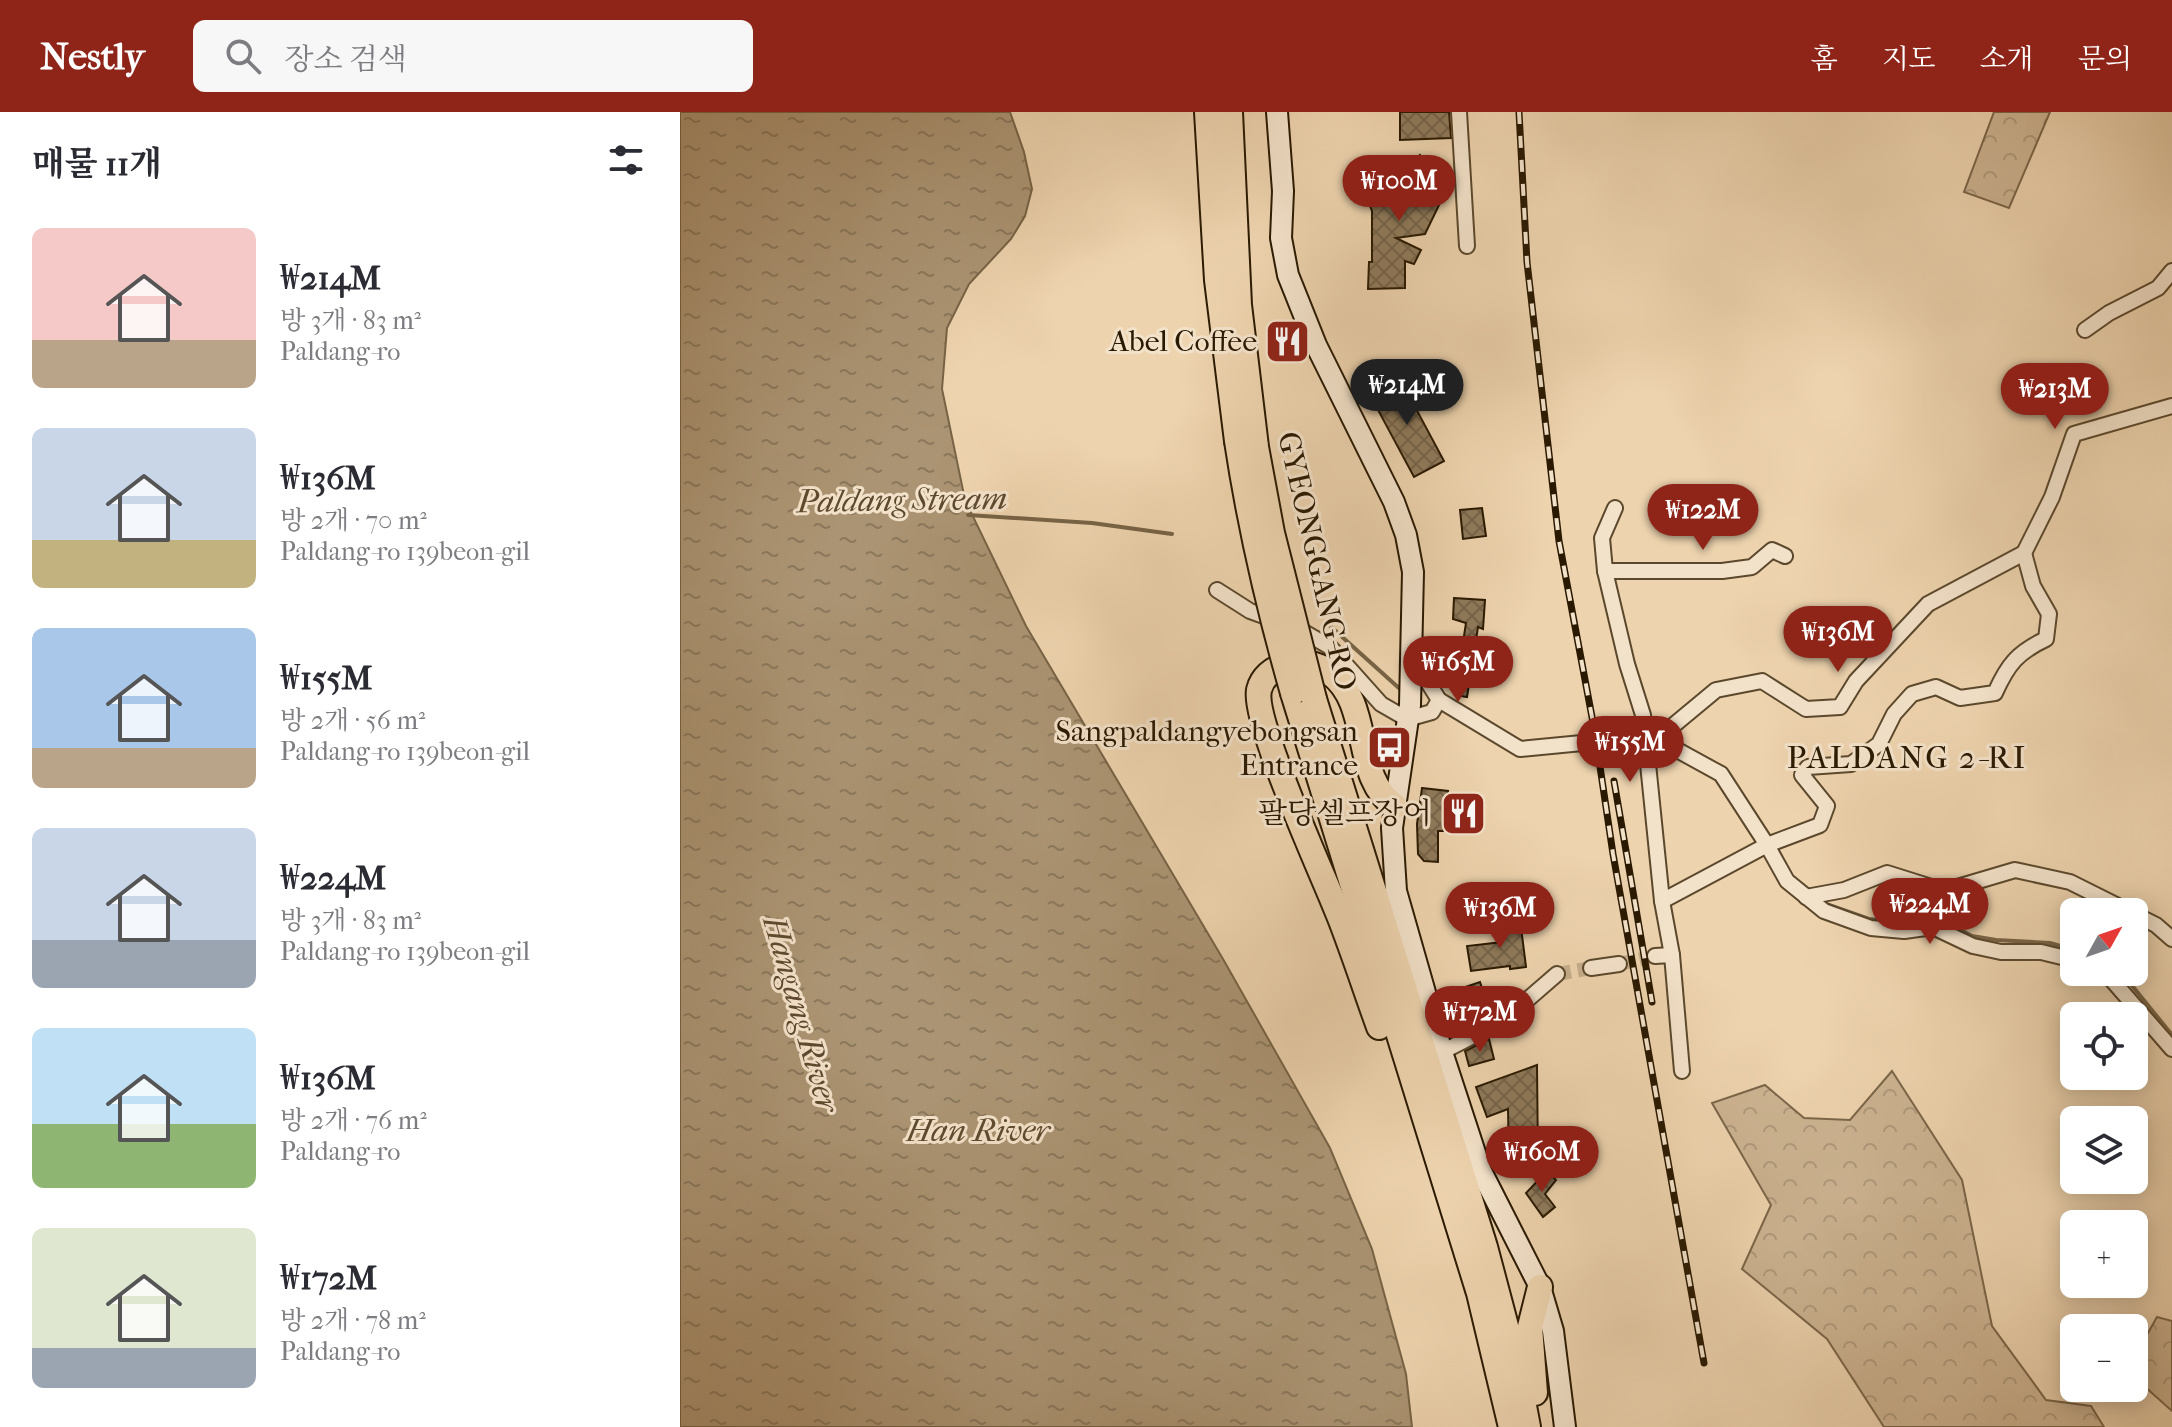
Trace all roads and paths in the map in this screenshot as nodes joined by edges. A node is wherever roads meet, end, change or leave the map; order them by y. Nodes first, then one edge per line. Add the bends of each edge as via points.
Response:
1 (1207, 112) edge
2 (1230, 112) edge
3 (1277, 112) edge
4 (1459, 112) edge
5 (1467, 246) dead end
6 (2172, 271) edge
7 (2085, 330) dead end
8 (2172, 406) edge
9 (1247, 444) junction
10 (1615, 508) dead end
11 (2024, 553) junction
12 (1785, 556) dead end
13 (1605, 571) junction
14 (1217, 590) dead end
15 (1412, 672) junction
16 (1304, 696) junction
17 (1439, 700) junction
18 (1409, 712) junction
19 (1651, 738) junction
20 (1395, 806) junction
21 (1767, 845) junction
22 (1806, 897) junction
23 (2102, 898) edge
24 (1662, 901) junction
25 (2148, 921) edge
26 (2172, 939) edge
27 (1672, 955) junction
28 (1655, 956) tunnel mouth
29 (2060, 957) edge
30 (1619, 964) tunnel mouth
31 (1591, 968) tunnel mouth
32 (1557, 974) tunnel mouth
33 (2117, 986) edge
34 (2172, 1049) edge
35 (1442, 1052) junction
36 (1682, 1071) dead end
37 (1424, 1121) junction
38 (1540, 1287) junction
39 (1511, 1427) edge
40 (1528, 1427) edge
41 (1537, 1427) edge
42 (1565, 1427) edge

1 - 9 highway, GYEONGGANG-RO via 1217,280
2 - 9 highway, GYEONGGANG-RO
3 - 15 street via 1281,238 1288,275 1406,535 1413,572
4 - 5 street
6 - 7 street via 2158,288
8 - 11 street via 2074,434 2052,497
9 - 16 highway, GYEONGGANG-RO, bridge via 1250,525 1269,610
10 - 13 street via 1602,538
11 - 19 street via 1928,604 1856,681 1840,707 1806,709 1762,681 1716,690
11 - 21 street via 2033,586 2049,614 2046,639 2024,649 1995,693 1960,698 1936,687 1912,694 1894,714 1879,744 1851,764 1808,767 1802,775 1827,806 1820,825
12 - 13 street via 1772,550 1752,567 1722,571
13 - 19 street
14 - 18 street via 1330,647 1381,704
15 - 17 street via 1424,676
15 - 18 street
16 - 37 highway, GYEONGGANG-RO
16 - 40 highway, GYEONGGANG-RO via 1485,1247
17 - 18 street via 1432,712
17 - 19 street via 1520,749
18 - 20 street
19 - 21 street via 1721,774
19 - 24 street
20 - 35 street via 1396,891
20 - 37 highway via 1374,782 1348,690 1316,665 1294,662 1272,670 1259,690 1259,707 1392,1063
21 - 22 street via 1787,881
21 - 24 street
22 - 23 street via 1844,890 1887,873 1944,891 2015,870 2070,882
22 - 29 street via 1824,911 1871,928 1933,927 1973,946
24 - 27 street
25 - 26 street
27 - 28 street
27 - 36 street
30 - 31 street
32 - 35 street via 1504,1020
33 - 34 street
35 - 38 street via 1481,1171
37 - 39 highway, GYEONGGANG-RO via 1479,1293
38 - 41 highway via 1530,1327
38 - 42 street via 1553,1331

